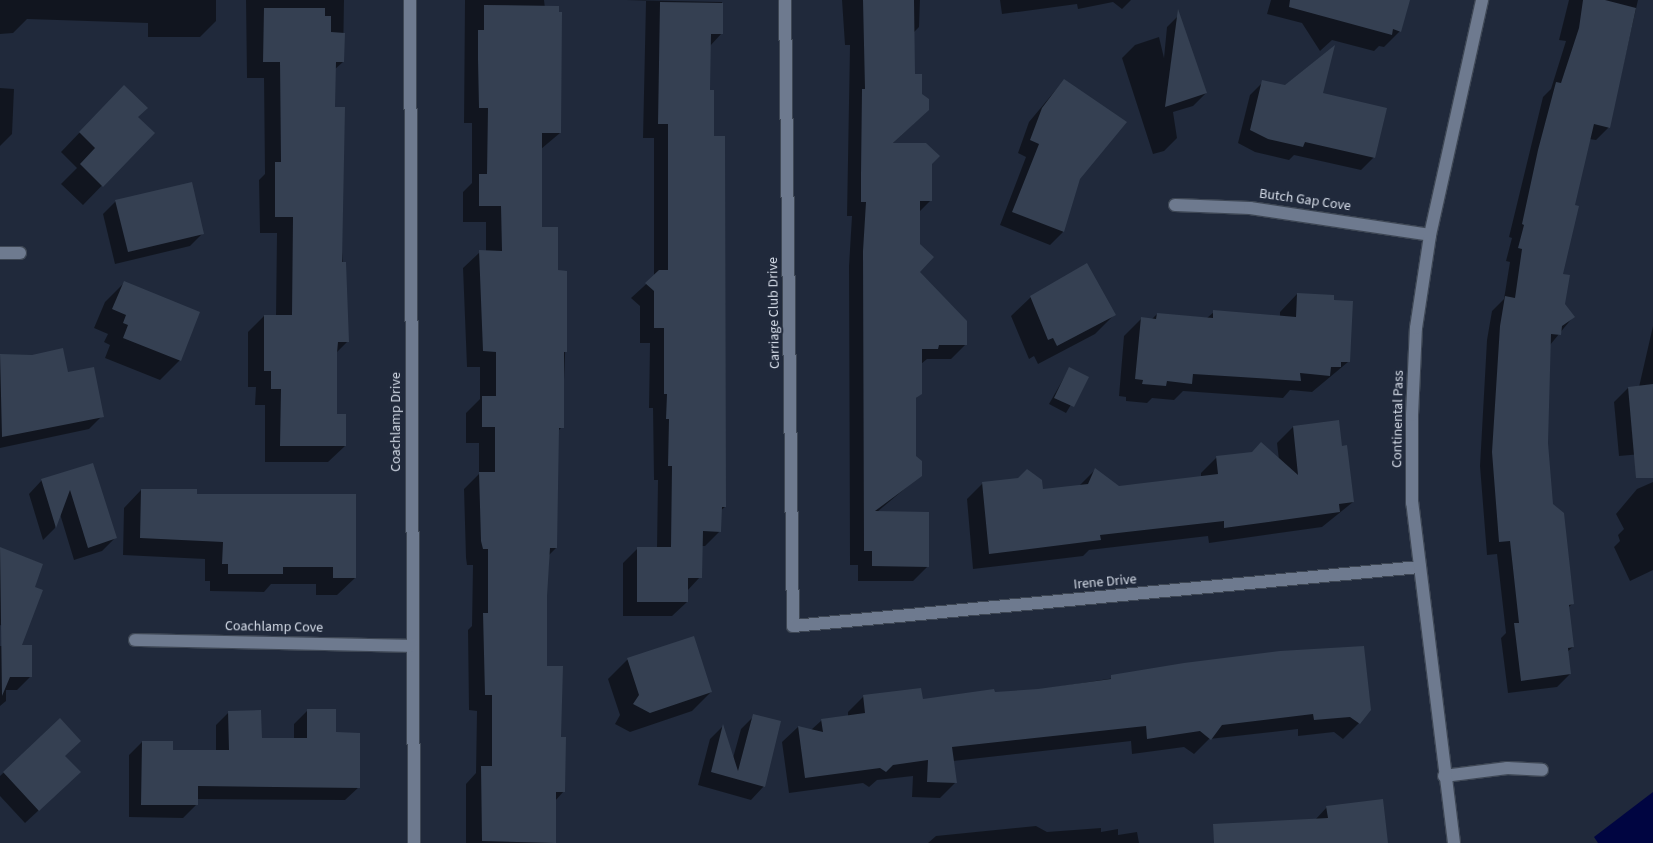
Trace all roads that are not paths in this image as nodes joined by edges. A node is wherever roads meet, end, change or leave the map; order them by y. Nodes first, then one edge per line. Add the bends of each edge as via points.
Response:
1 (410, 0) edge
2 (785, 0) edge
3 (1482, 0) edge
4 (1175, 205) dead end
5 (1430, 235) junction
6 (0, 253) edge
7 (20, 253) dead end
8 (1420, 567) junction
9 (793, 626) joint
10 (135, 640) dead end
11 (411, 646) junction
12 (1542, 770) dead end
13 (1444, 776) junction
14 (414, 843) edge
15 (1454, 843) edge

1 - 11 street, Coachlamp Drive
2 - 9 street, Carriage Club Drive
3 - 5 street, Continental Pass
4 - 5 street, Butch Gap Cove via 1250,208
5 - 8 street, Continental Pass via 1416,328 1412,415 1412,503
6 - 7 street
8 - 9 street, Irene Drive
8 - 13 street, Continental Pass
10 - 11 street, Coachlamp Cove
11 - 14 street, Coachlamp Drive
12 - 13 street via 1507,768
13 - 15 street, Continental Pass

